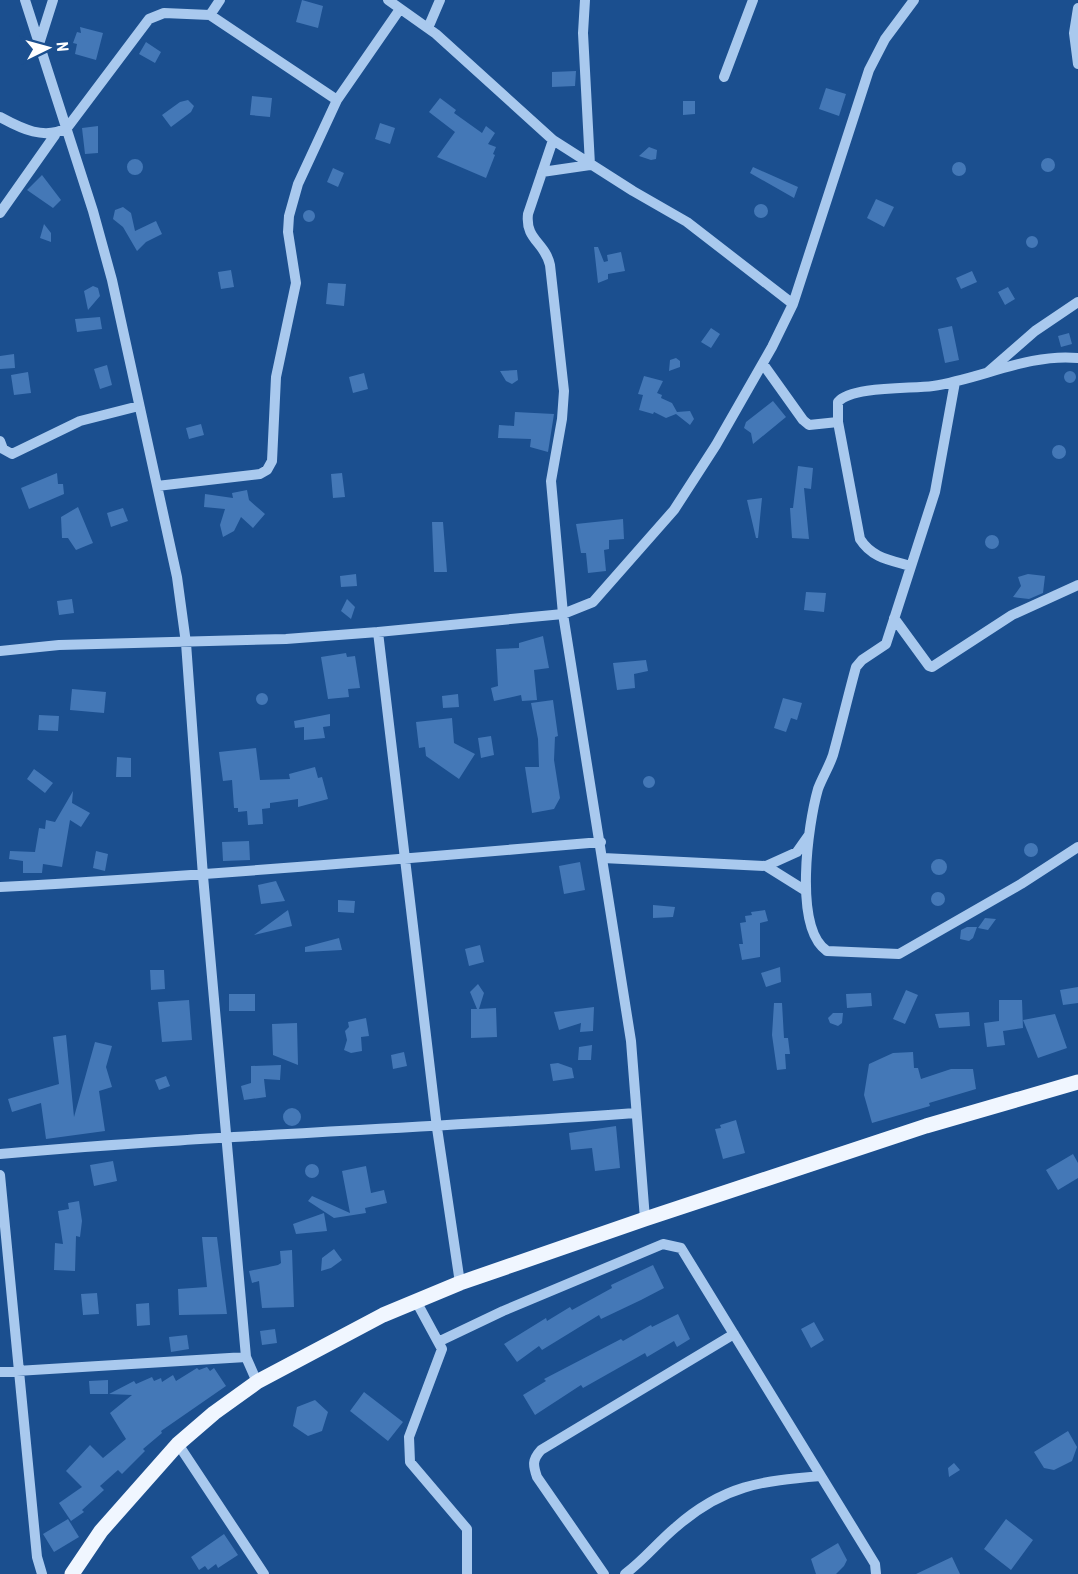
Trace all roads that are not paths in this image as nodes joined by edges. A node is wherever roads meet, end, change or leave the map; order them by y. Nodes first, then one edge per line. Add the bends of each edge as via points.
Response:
1 (25, 0) edge
2 (53, 0) edge
3 (220, 0) edge
4 (388, 0) edge
5 (440, 0) edge
6 (585, 0) edge
7 (753, 0) edge
8 (914, 0) edge
9 (1078, 8) edge
10 (400, 9) junction
11 (210, 15) junction
12 (428, 28) junction
13 (39, 41) junction
14 (1078, 64) edge
15 (724, 77) dead end
16 (337, 99) junction
17 (0, 117) edge
18 (67, 128) junction
19 (55, 135) junction
20 (553, 140) junction
21 (590, 165) junction
22 (542, 172) junction
23 (0, 213) edge
24 (1078, 302) edge
25 (793, 304) junction
26 (1078, 358) edge
27 (762, 364) junction
28 (986, 374) junction
29 (955, 382) junction
30 (139, 406) junction
31 (838, 422) junction
32 (0, 441) edge
33 (157, 486) junction
34 (911, 566) junction
35 (1078, 585) edge
36 (563, 614) junction
37 (894, 618) junction
38 (378, 632) junction
39 (186, 643) junction
40 (0, 651) edge
41 (809, 835) junction
42 (601, 842) junction
43 (1078, 848) edge
44 (603, 858) junction
45 (404, 859) junction
46 (766, 866) junction
47 (203, 876) junction
48 (0, 887) edge
49 (806, 891) junction
50 (1078, 1082) edge
51 (635, 1113) junction
52 (436, 1128) junction
53 (227, 1139) junction
54 (0, 1154) edge
55 (0, 1174) edge
56 (645, 1219) junction
57 (460, 1282) junction
58 (416, 1301) junction
59 (734, 1334) junction
60 (440, 1341) junction
61 (246, 1358) junction
62 (19, 1371) junction
63 (0, 1372) edge
64 (257, 1382) junction
65 (178, 1444) junction
66 (821, 1476) junction
67 (42, 1574) edge
68 (72, 1574) edge
69 (264, 1574) edge
70 (467, 1574) edge
71 (604, 1574) edge
72 (626, 1574) edge
73 (876, 1574) edge

1 - 13 street
2 - 13 street
3 - 11 street
4 - 10 street
5 - 12 street
6 - 21 street
7 - 15 street
8 - 25 street via 885,39 869,70
9 - 14 street via 1074,33
10 - 12 street
10 - 16 street
11 - 16 street
11 - 18 street via 164,13 148,19
12 - 20 street
13 - 18 street
16 - 33 street via 298,184 289,216 296,283 276,377 272,461 260,474
17 - 19 street via 44,135
18 - 19 street
18 - 30 street via 112,280
19 - 23 street
20 - 21 street
20 - 22 street
21 - 22 street
21 - 25 street via 687,222
22 - 36 street via 527,225 549,257 564,391 552,482
24 - 28 street via 1035,331
25 - 27 street
26 - 28 street via 1044,359
27 - 31 street via 803,420 809,424
27 - 36 street via 674,510 593,602
28 - 29 street
29 - 31 street via 852,393 838,402
29 - 34 street via 935,492
30 - 32 street via 80,421 12,454 3,449
30 - 33 street
31 - 34 street via 860,539 876,556
33 - 39 street via 177,577
34 - 37 street
35 - 37 street via 1012,615 932,667
36 - 38 street
36 - 42 street
37 - 41 street via 886,644 856,667 832,758 818,789
38 - 39 street
38 - 45 street
39 - 40 street via 59,645
39 - 47 street
41 - 46 street via 797,852
41 - 49 street
42 - 44 street
42 - 45 street
43 - 49 street via 899,954 827,951 816,940
44 - 46 street
44 - 51 street via 631,1041
45 - 47 street
45 - 52 street
46 - 49 street
47 - 48 street
47 - 53 street
50 - 56 main road via 926,1126
51 - 52 street
51 - 56 street
52 - 53 street
52 - 57 street
53 - 54 street via 119,1143
53 - 61 street
55 - 62 street
56 - 57 main road
57 - 58 main road
58 - 60 street
58 - 64 main road
59 - 60 street via 681,1248 663,1244
59 - 66 street
59 - 71 street via 535,1457 537,1477
60 - 70 street via 442,1349 409,1437 408,1451 410,1462 467,1528
61 - 62 street
61 - 64 street
62 - 63 street
62 - 67 street via 37,1557
64 - 65 main road
65 - 68 main road via 101,1531
65 - 69 street
66 - 72 street via 756,1482 734,1490 690,1516
66 - 73 street via 875,1564

